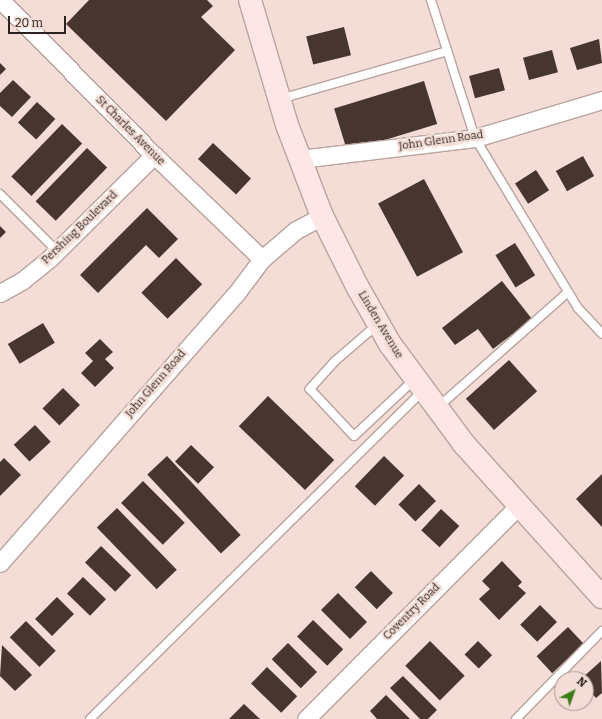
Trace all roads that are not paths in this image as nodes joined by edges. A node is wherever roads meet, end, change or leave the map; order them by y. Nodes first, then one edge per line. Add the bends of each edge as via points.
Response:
1 (1, 0) edge
2 (250, 0) edge
3 (431, 0) edge
4 (447, 51) junction
5 (279, 100) junction
6 (602, 100) edge
7 (475, 138) junction
8 (154, 155) junction
9 (300, 159) junction
10 (0, 194) edge
11 (322, 216) junction
12 (57, 251) junction
13 (262, 259) junction
14 (568, 292) junction
15 (0, 293) edge
16 (378, 324) junction
17 (602, 334) edge
18 (419, 385) junction
19 (437, 408) junction
20 (519, 505) junction
21 (0, 563) edge
22 (602, 597) edge
23 (602, 631) edge
24 (90, 719) edge
25 (306, 719) edge
26 (516, 719) edge

1 - 8 street, St Charles Avenue
2 - 5 main road, Linden Avenue
3 - 4 lane
4 - 5 lane
4 - 7 lane
5 - 9 main road, Linden Avenue
6 - 7 street, John Glenn Road
7 - 9 street, John Glenn Road
7 - 14 lane
8 - 12 street, Pershing Boulevard
8 - 13 street, St Charles Avenue
9 - 11 main road, Linden Avenue
10 - 12 lane
11 - 13 street, John Glenn Road via 290,234
11 - 16 main road, Linden Avenue
12 - 15 street, Pershing Boulevard via 23,280
13 - 21 street, John Glenn Road via 234,295
14 - 17 lane via 578,308
14 - 19 lane
16 - 18 main road, Linden Avenue
16 - 18 lane via 335,360 310,389 354,436
18 - 19 main road, Linden Avenue
18 - 24 lane
19 - 20 main road, Linden Avenue via 464,444
20 - 22 main road, Linden Avenue
20 - 25 street, Coventry Road
23 - 26 lane

